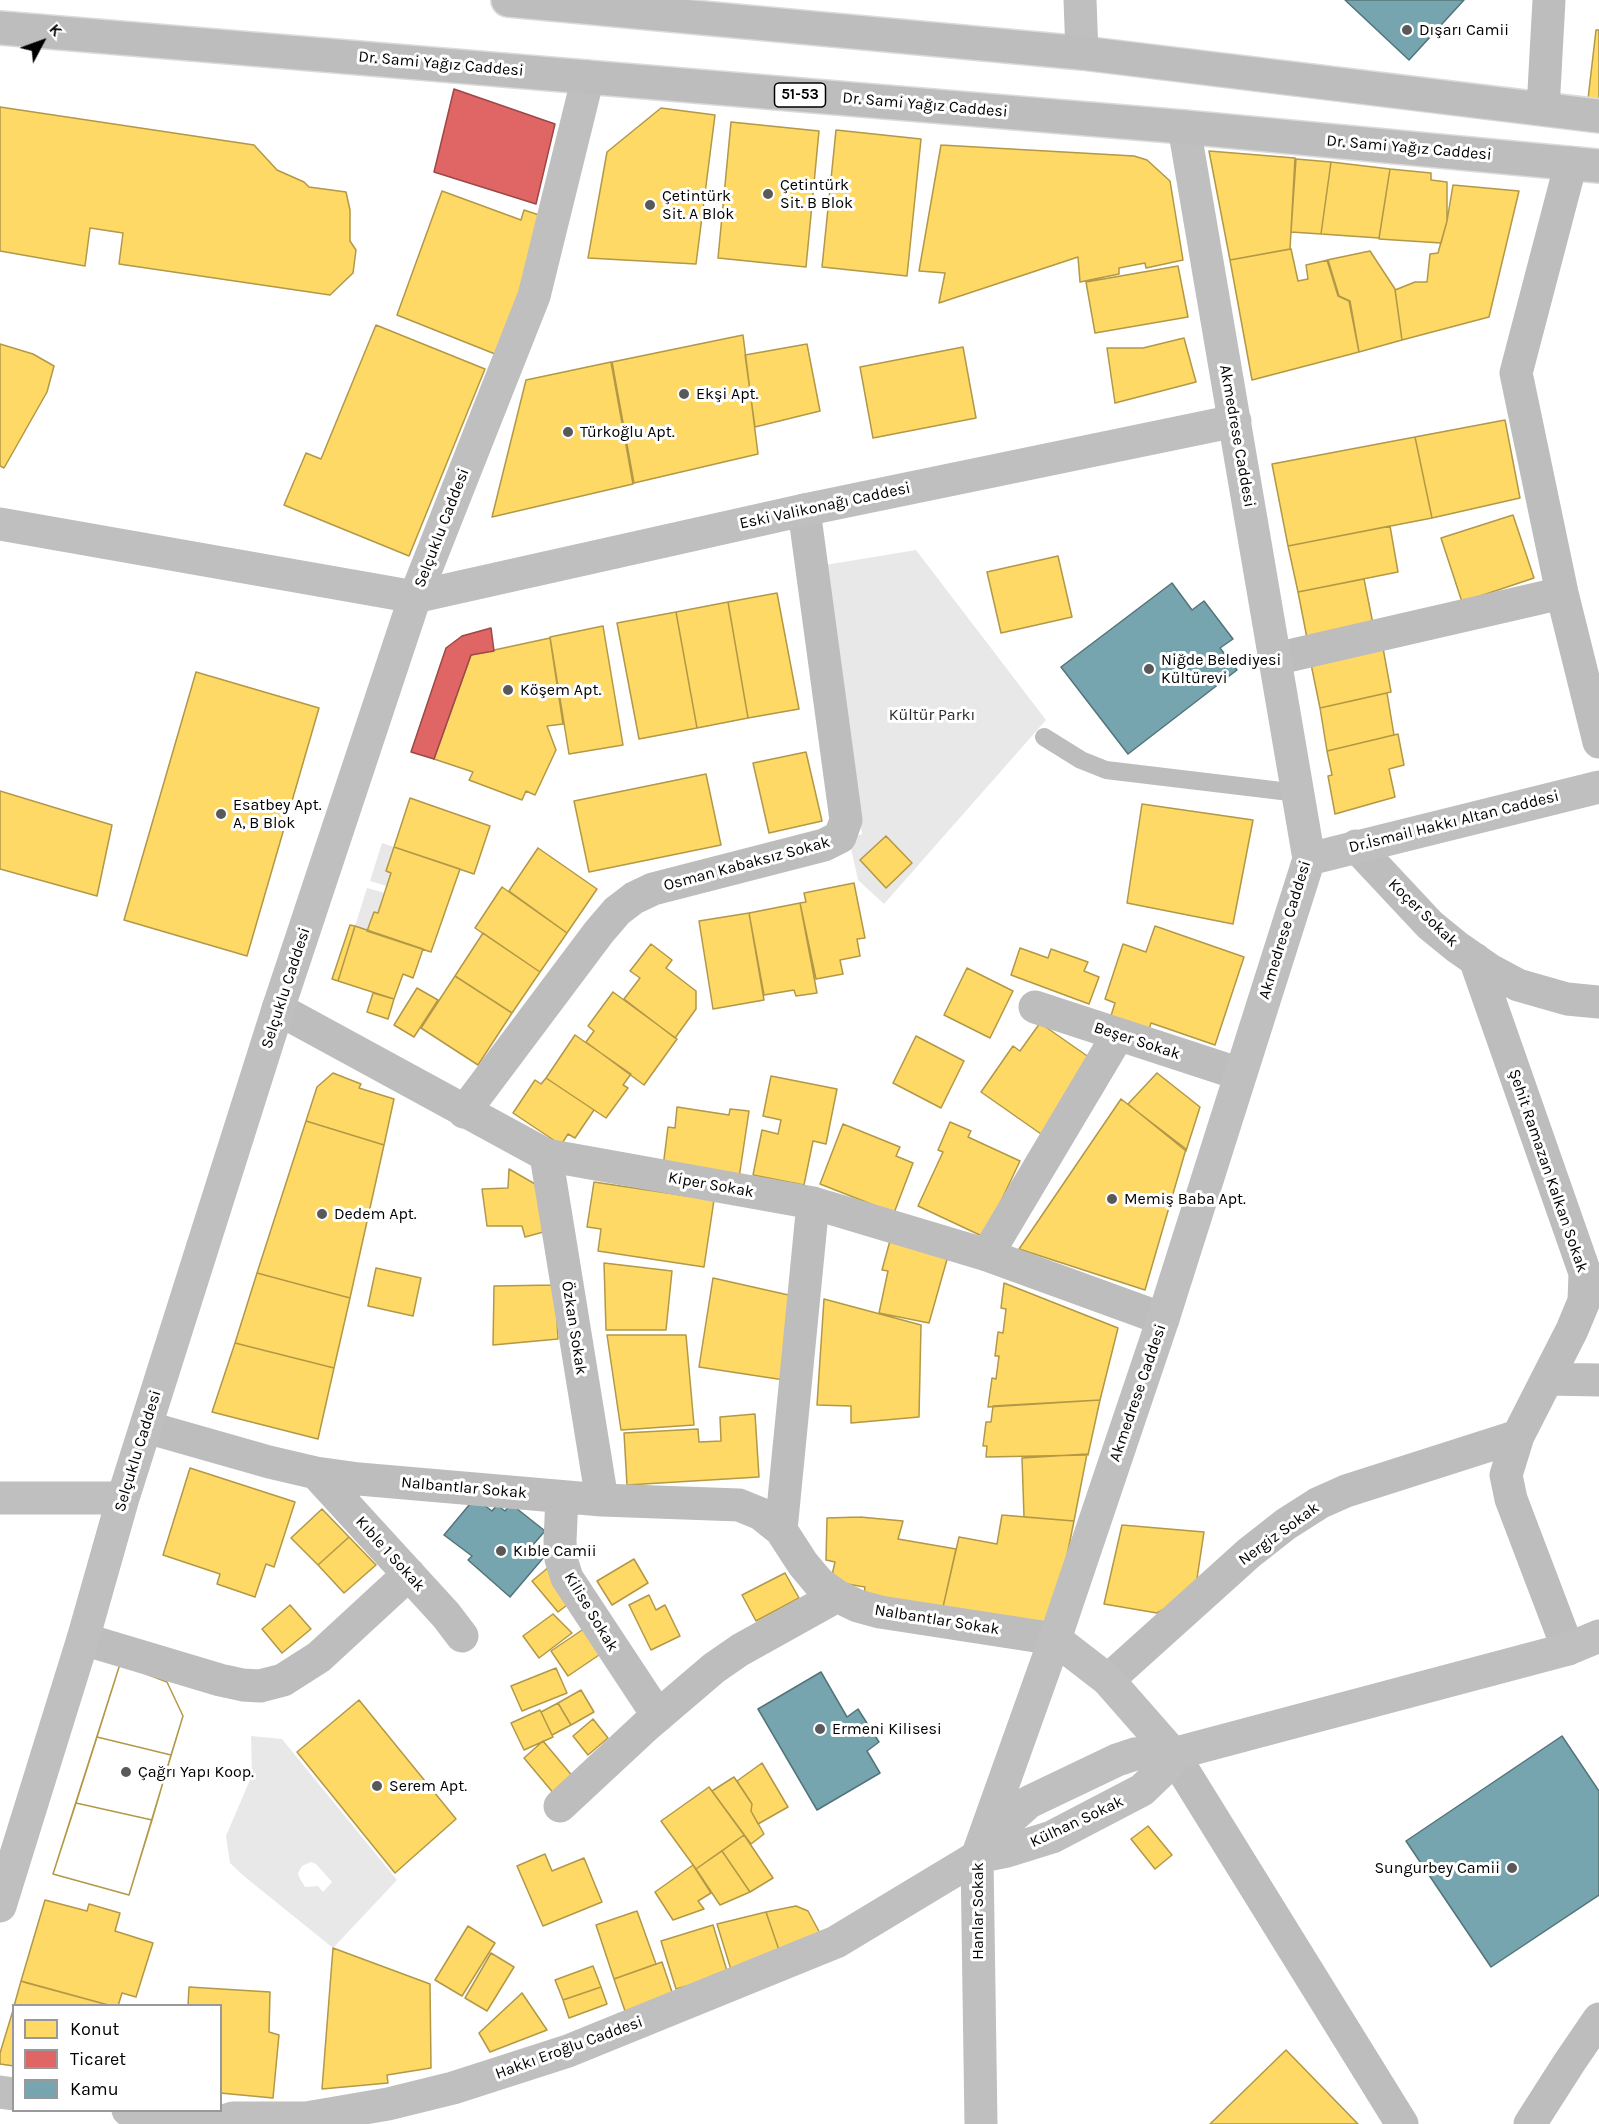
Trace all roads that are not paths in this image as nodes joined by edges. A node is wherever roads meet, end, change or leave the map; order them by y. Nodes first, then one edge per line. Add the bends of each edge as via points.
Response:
1 (508, 0) edge
2 (1080, 0) edge
3 (1549, 0) edge
4 (0, 28) edge
5 (1082, 53) junction
6 (588, 77) junction
7 (1543, 110) junction
8 (1599, 116) edge
9 (1184, 127) junction
10 (1585, 165) edge
11 (1235, 421) junction
12 (804, 510) junction
13 (0, 524) edge
14 (1562, 593) junction
15 (416, 597) junction
16 (1275, 659) junction
17 (1044, 737) dead end
18 (1599, 742) edge
19 (1599, 787) edge
20 (1298, 793) junction
21 (1356, 846) junction
22 (1309, 859) junction
23 (1475, 959) junction
24 (1599, 1002) edge
25 (1035, 1007) dead end
26 (278, 1009) junction
27 (1118, 1035) junction
28 (1240, 1074) junction
29 (464, 1112) junction
30 (546, 1155) junction
31 (813, 1203) junction
32 (987, 1255) junction
33 (1592, 1268) edge
34 (1163, 1318) junction
35 (1548, 1379) junction
36 (1599, 1380) edge
37 (146, 1427) junction
38 (1518, 1436) junction
39 (316, 1473) junction
40 (562, 1497) junction
41 (0, 1498) edge
42 (123, 1498) junction
43 (602, 1500) junction
44 (781, 1530) junction
45 (409, 1574) junction
46 (837, 1596) junction
47 (462, 1636) dead end
48 (1599, 1636) edge
49 (83, 1639) junction
50 (1055, 1639) junction
51 (1568, 1649) junction
52 (1108, 1680) junction
53 (658, 1716) junction
54 (1173, 1754) junction
55 (560, 1806) dead end
56 (977, 1857) junction
57 (0, 1906) edge
58 (1599, 2019) edge
59 (145, 2112) edge
60 (232, 2121) edge
61 (981, 2124) edge
62 (1402, 2124) edge
63 (1530, 2124) edge

1 - 5 street
2 - 5 street
3 - 7 street
4 - 6 street, Dr. Sami Yağız Caddesi / 51-53
5 - 7 street
6 - 9 street, Dr. Sami Yağız Caddesi / 51-53
6 - 15 street, Selçuklu Caddesi via 534,296
7 - 8 street
9 - 10 street, Dr. Sami Yağız Caddesi / 51-53
9 - 11 street, Akmedrese Caddesi
10 - 14 street via 1516,373
11 - 12 street, Eski Valikonağı Caddesi
11 - 16 street, Akmedrese Caddesi
12 - 15 street, Eski Valikonağı Caddesi
12 - 29 street, Osman Kabaksız Sokak via 846,820 840,837 824,845 634,898 599,932
13 - 15 street
14 - 16 street
14 - 18 street
15 - 26 street, Selçuklu Caddesi
16 - 20 street, Akmedrese Caddesi
17 - 20 lane via 1106,770
19 - 21 street, Dr.İsmail Hakkı Altan Caddesi
20 - 22 street, Akmedrese Caddesi
21 - 22 street, Dr.İsmail Hakkı Altan Caddesi
21 - 23 street, Koçer Sokak via 1430,925
22 - 28 street, Akmedrese Caddesi
23 - 24 street, Koçer Sokak via 1518,985 1567,999
23 - 33 street, Şehit Ramazan Kalkan Sokak
25 - 27 street, Beşer Sokak
26 - 29 street, Kiper Sokak
26 - 37 street, Selçuklu Caddesi
27 - 28 street, Beşer Sokak
27 - 32 street
28 - 34 street, Akmedrese Caddesi
29 - 30 street, Kiper Sokak
30 - 31 street, Kiper Sokak
30 - 43 street, Özkan Sokak
31 - 32 street, Kiper Sokak
31 - 44 street
32 - 34 street, Kiper Sokak
33 - 35 street, Şehit Ramazan Kalkan Sokak via 1584,1301
34 - 50 street, Akmedrese Caddesi
35 - 36 street
35 - 38 street, Şehit Ramazan Kalkan Sokak
37 - 39 street, Nalbantlar Sokak
37 - 42 street, Selçuklu Caddesi
38 - 51 street, Şehit Ramazan Kalkan Sokak via 1506,1475 1511,1499
38 - 52 street, Nergiz Sokak via 1319,1503 1249,1553
39 - 40 street, Nalbantlar Sokak
39 - 45 street, Kıble 1 Sokak
40 - 43 street, Nalbantlar Sokak
40 - 53 street, Kilise Sokak via 560,1550 567,1578
41 - 42 street
42 - 49 street, Selçuklu Caddesi
43 - 44 street, Nalbantlar Sokak via 739,1505 761,1514
44 - 46 street, Nalbantlar Sokak via 819,1583
45 - 47 street, Kıble 1 Sokak
45 - 49 street via 319,1657 283,1680 260,1686 220,1680
46 - 50 street, Nalbantlar Sokak via 880,1612
46 - 53 street via 740,1650
48 - 51 street
49 - 57 street, Selçuklu Caddesi
50 - 52 street
50 - 56 street, Hanlar Sokak
51 - 54 street
52 - 54 street
53 - 55 street
54 - 56 street, Külhan Sokak via 1169,1764 1142,1790 1052,1836
54 - 62 street
56 - 60 street, Hakkı Eroğlu Caddesi via 836,1942 568,2051 453,2088 388,2104 306,2118
56 - 61 street, Hanlar Sokak
58 - 63 street
59 - 60 street, Hakkı Eroğlu Caddesi

